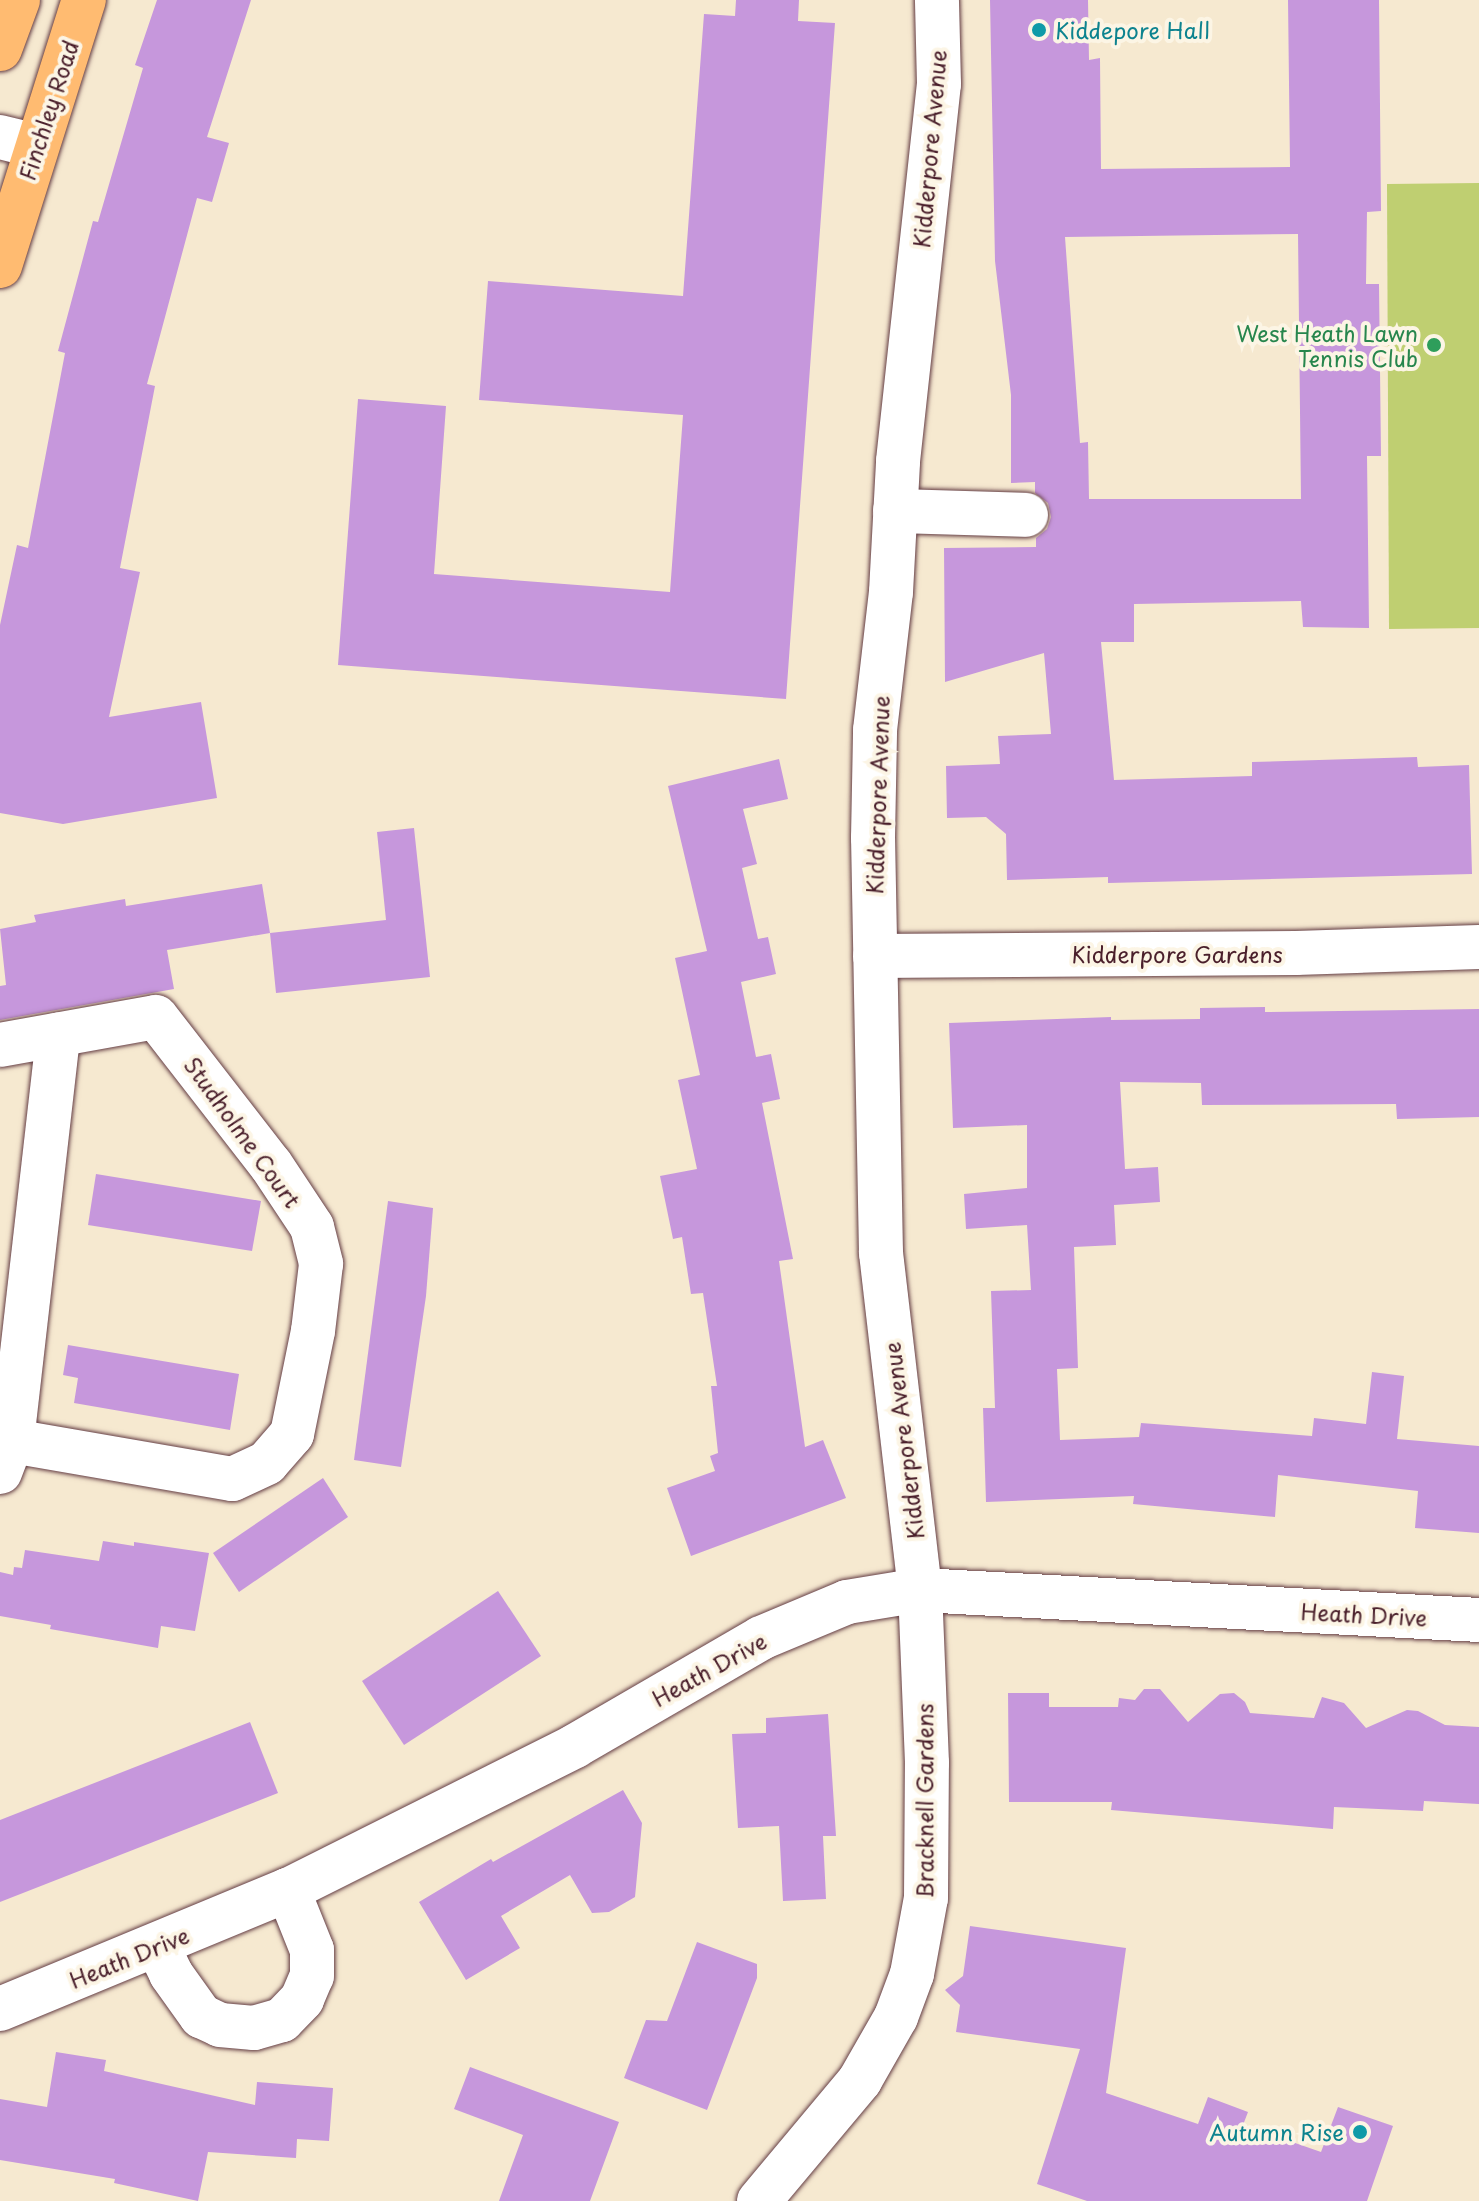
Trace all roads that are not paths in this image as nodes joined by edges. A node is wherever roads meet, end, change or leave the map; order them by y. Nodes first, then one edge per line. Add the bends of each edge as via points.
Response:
1 (18, 0) edge
2 (84, 0) edge
3 (937, 0) edge
4 (0, 49) edge
5 (18, 142) edge
6 (0, 266) edge
7 (895, 511) junction
8 (1026, 515) dead end
9 (1479, 947) edge
10 (875, 956) junction
11 (58, 1035) junction
12 (0, 1045) edge
13 (6, 1457) edge
14 (920, 1590) junction
15 (1479, 1620) edge
16 (288, 1890) junction
17 (158, 1947) junction
18 (0, 2009) edge
19 (771, 2198) edge

1 - 4 highway
2 - 5 highway, Finchley Road
3 - 7 street, Kidderpore Avenue via 939,84
5 - 6 highway, Finchley Road
7 - 8 street
7 - 10 street, Kidderpore Avenue via 875,730
9 - 10 street, Kidderpore Gardens
10 - 14 street, Kidderpore Avenue via 881,1253
11 - 12 street, Studholme Court
11 - 13 street, Studholme Court
11 - 13 street, Studholme Court via 156,1017 271,1165 312,1227 321,1264 313,1331 292,1434 267,1463 232,1479
14 - 15 street, Heath Drive
14 - 16 street, Heath Drive via 847,1602 761,1638 575,1746
14 - 19 street, Bracknell Gardens via 926,1898 912,1974 896,2017 860,2080
16 - 17 street, Heath Drive
16 - 17 street via 312,1950 312,1976 302,1999 282,2020 254,2028 220,2025 201,2016
17 - 18 street, Heath Drive

